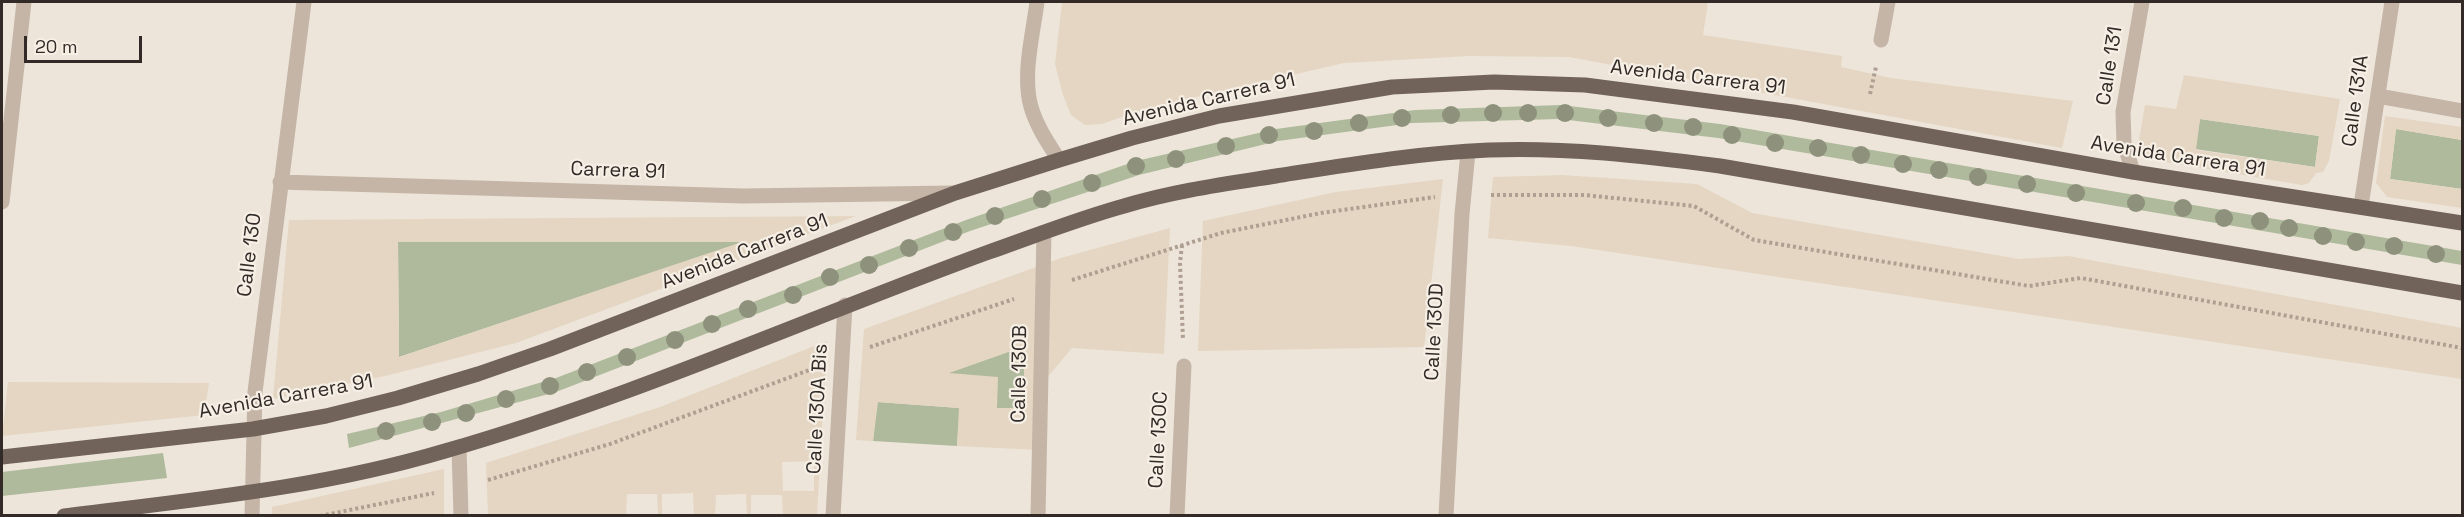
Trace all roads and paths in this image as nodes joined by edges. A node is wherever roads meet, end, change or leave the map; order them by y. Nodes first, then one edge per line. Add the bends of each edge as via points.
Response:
1 (24, 2) edge
2 (304, 2) edge
3 (1036, 2) edge
4 (1888, 2) edge
5 (2142, 2) edge
6 (2392, 2) edge
7 (1881, 40) dead end
8 (2378, 96) junction
9 (2463, 111) edge
10 (1468, 152) junction
11 (1059, 160) junction
12 (2133, 172) junction
13 (280, 182) junction
14 (955, 193) junction
15 (1464, 196) junction
16 (2, 202) edge
17 (2361, 206) junction
18 (2463, 223) edge
19 (1044, 233) junction
20 (1182, 245) junction
21 (1042, 289) junction
22 (2463, 293) edge
23 (845, 305) junction
24 (2463, 348) edge
25 (843, 357) junction
26 (1184, 366) joint
27 (253, 429) junction
28 (459, 447) junction
29 (2, 457) edge
30 (460, 488) junction
31 (251, 493) junction
32 (64, 516) edge
33 (252, 516) edge
34 (320, 516) edge
35 (461, 516) edge
36 (833, 516) edge
37 (1038, 516) edge
38 (1177, 516) edge
39 (1446, 516) edge

1 - 16 street
2 - 13 street, Calle 130
3 - 11 street via 1029,73 1031,106 1041,133
4 - 7 street
5 - 12 street, Calle 131 via 2123,112 2124,143
6 - 8 street, Calle 131A
8 - 9 street
8 - 17 street, Calle 131A
10 - 15 street, Calle 130D
10 - 19 main road via 1367,161 1226,184 1125,205
10 - 22 main road via 1582,151 1720,166
11 - 12 main road, Avenida Carrera 91 via 1197,122 1309,99 1392,87 1494,82 1585,85 1793,112
11 - 14 main road, Avenida Carrera 91
12 - 17 main road, Avenida Carrera 91
13 - 14 street, Carrera 91 via 743,196
13 - 27 street, Calle 130
14 - 27 main road, Avenida Carrera 91 via 478,374 344,411
15 - 20 path via 1321,213
15 - 24 path via 1584,195 1694,206 1754,240 2029,286 2081,278
15 - 39 street, Calle 130D
17 - 18 main road, Avenida Carrera 91
19 - 21 street, Calle 130B
19 - 23 main road
20 - 21 path
20 - 26 path
21 - 25 path
21 - 37 street, Calle 130B
23 - 25 street, Calle 130A Bis
23 - 28 main road via 632,389
25 - 30 path via 610,444
25 - 36 street, Calle 130A Bis
26 - 38 street, Calle 130C
27 - 29 main road, Avenida Carrera 91
27 - 31 street, Calle 130
28 - 30 street
28 - 31 main road via 374,471
30 - 34 path
30 - 35 street
31 - 32 main road
31 - 33 street, Calle 130

